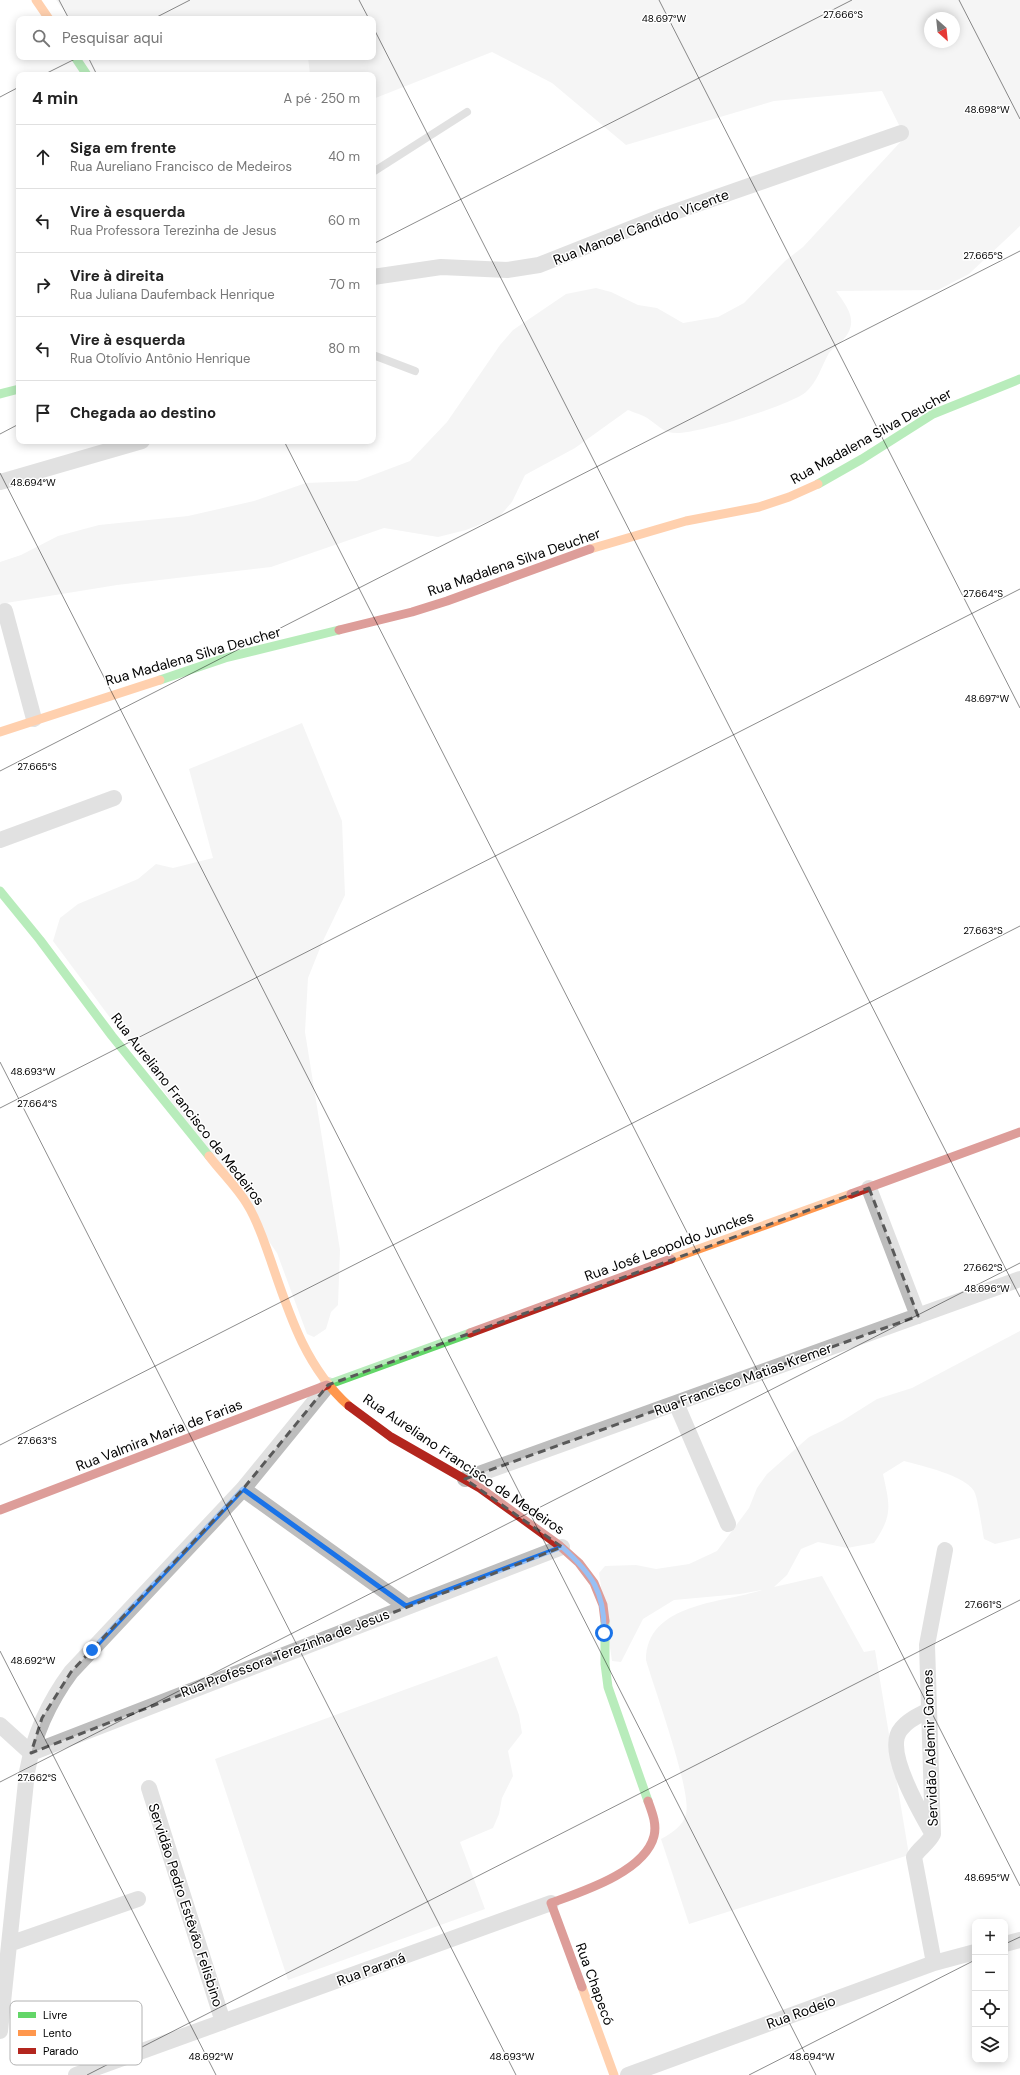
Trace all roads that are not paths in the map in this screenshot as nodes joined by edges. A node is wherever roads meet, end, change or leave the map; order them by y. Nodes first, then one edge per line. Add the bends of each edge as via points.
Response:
1 (36, 0) edge
2 (47, 16) edge
3 (77, 60) edge
4 (85, 72) edge
5 (467, 112) dead end
6 (901, 133) dead end
7 (376, 170) edge
8 (376, 278) edge
9 (376, 356) edge
10 (415, 371) dead end
11 (1020, 379) edge
12 (16, 390) edge
13 (0, 394) edge
14 (132, 444) edge
15 (0, 482) edge
16 (5, 611) dead end
17 (34, 719) junction
18 (0, 732) edge
19 (114, 798) dead end
20 (0, 840) edge
21 (0, 891) edge
22 (1020, 1132) edge
23 (869, 1188) junction
24 (1020, 1279) edge
25 (918, 1316) junction
26 (328, 1385) junction
27 (676, 1403) junction
28 (465, 1479) junction
29 (243, 1489) junction
30 (0, 1510) edge
31 (728, 1524) dead end
32 (562, 1547) junction
33 (945, 1550) dead end
34 (406, 1606) junction
35 (929, 1710) junction
36 (0, 1725) edge
37 (31, 1753) junction
38 (149, 1788) dead end
39 (933, 1834) junction
40 (652, 1840) joint
41 (138, 1899) dead end
42 (551, 1904) junction
43 (1020, 1940) edge
44 (1008, 1943) edge
45 (9, 1944) junction
46 (972, 1953) edge
47 (934, 1963) junction
48 (2, 1986) edge
49 (223, 2022) junction
50 (0, 2031) edge
51 (142, 2051) edge
52 (104, 2065) edge
53 (76, 2075) edge
54 (614, 2075) edge
55 (628, 2075) edge

1 - 2 street
3 - 4 street
5 - 7 lane
6 - 8 street, Rua Manoel Cândido Vicente via 663,216 539,265 507,270 441,267
9 - 10 lane
11 - 17 street, Rua Madalena Silva Deucher via 933,414 856,463 789,497 759,507 686,521 580,552 412,612 225,658
12 - 13 street
14 - 15 street
16 - 17 street
17 - 18 street, Rua Madalena Silva Deucher
19 - 20 street
21 - 26 street, Rua Aureliano Francisco de Medeiros via 247,1204 260,1229 286,1308 311,1360
22 - 23 street, Rua José Leopoldo Junckes
23 - 25 street
23 - 26 street, Rua José Leopoldo Junckes
24 - 25 street, Rua Francisco Matias Kremer
25 - 27 street, Rua Francisco Matias Kremer
26 - 28 street, Rua Aureliano Francisco de Medeiros via 370,1422
26 - 29 street
26 - 30 street, Rua Valmira Maria de Farias
27 - 28 street, Rua Francisco Matias Kremer
27 - 31 street
28 - 32 street, Rua Aureliano Francisco de Medeiros
29 - 34 street
29 - 37 street via 71,1672 42,1718
32 - 34 street, Rua Professora Terezinha de Jesus
32 - 40 street, Rua Aureliano Francisco de Medeiros via 578,1561 592,1579 600,1596 605,1614 604,1671 653,1816 655,1829
33 - 35 street, Servidão Ademir Gomes via 927,1645
34 - 37 street, Rua Professora Terezinha de Jesus
35 - 39 street, Servidão Ademir Gomes
35 - 39 street via 913,1718 900,1729 896,1740 899,1763 906,1785
36 - 37 street
37 - 45 street
38 - 49 street, Servidão Pedro Estêvão Felisbino
39 - 47 street, Servidão Ademir Gomes via 930,1842 914,1857
40 - 42 street, Rua Paraná via 628,1867 608,1879
41 - 45 street
42 - 49 street, Rua Paraná
42 - 54 street, Rua Chapecó
43 - 44 street
45 - 48 street
46 - 47 street, Rua Rodeio
47 - 55 street, Rua Rodeio
48 - 50 street
49 - 51 street, Rua Paraná
52 - 53 street, Rua Paraná

